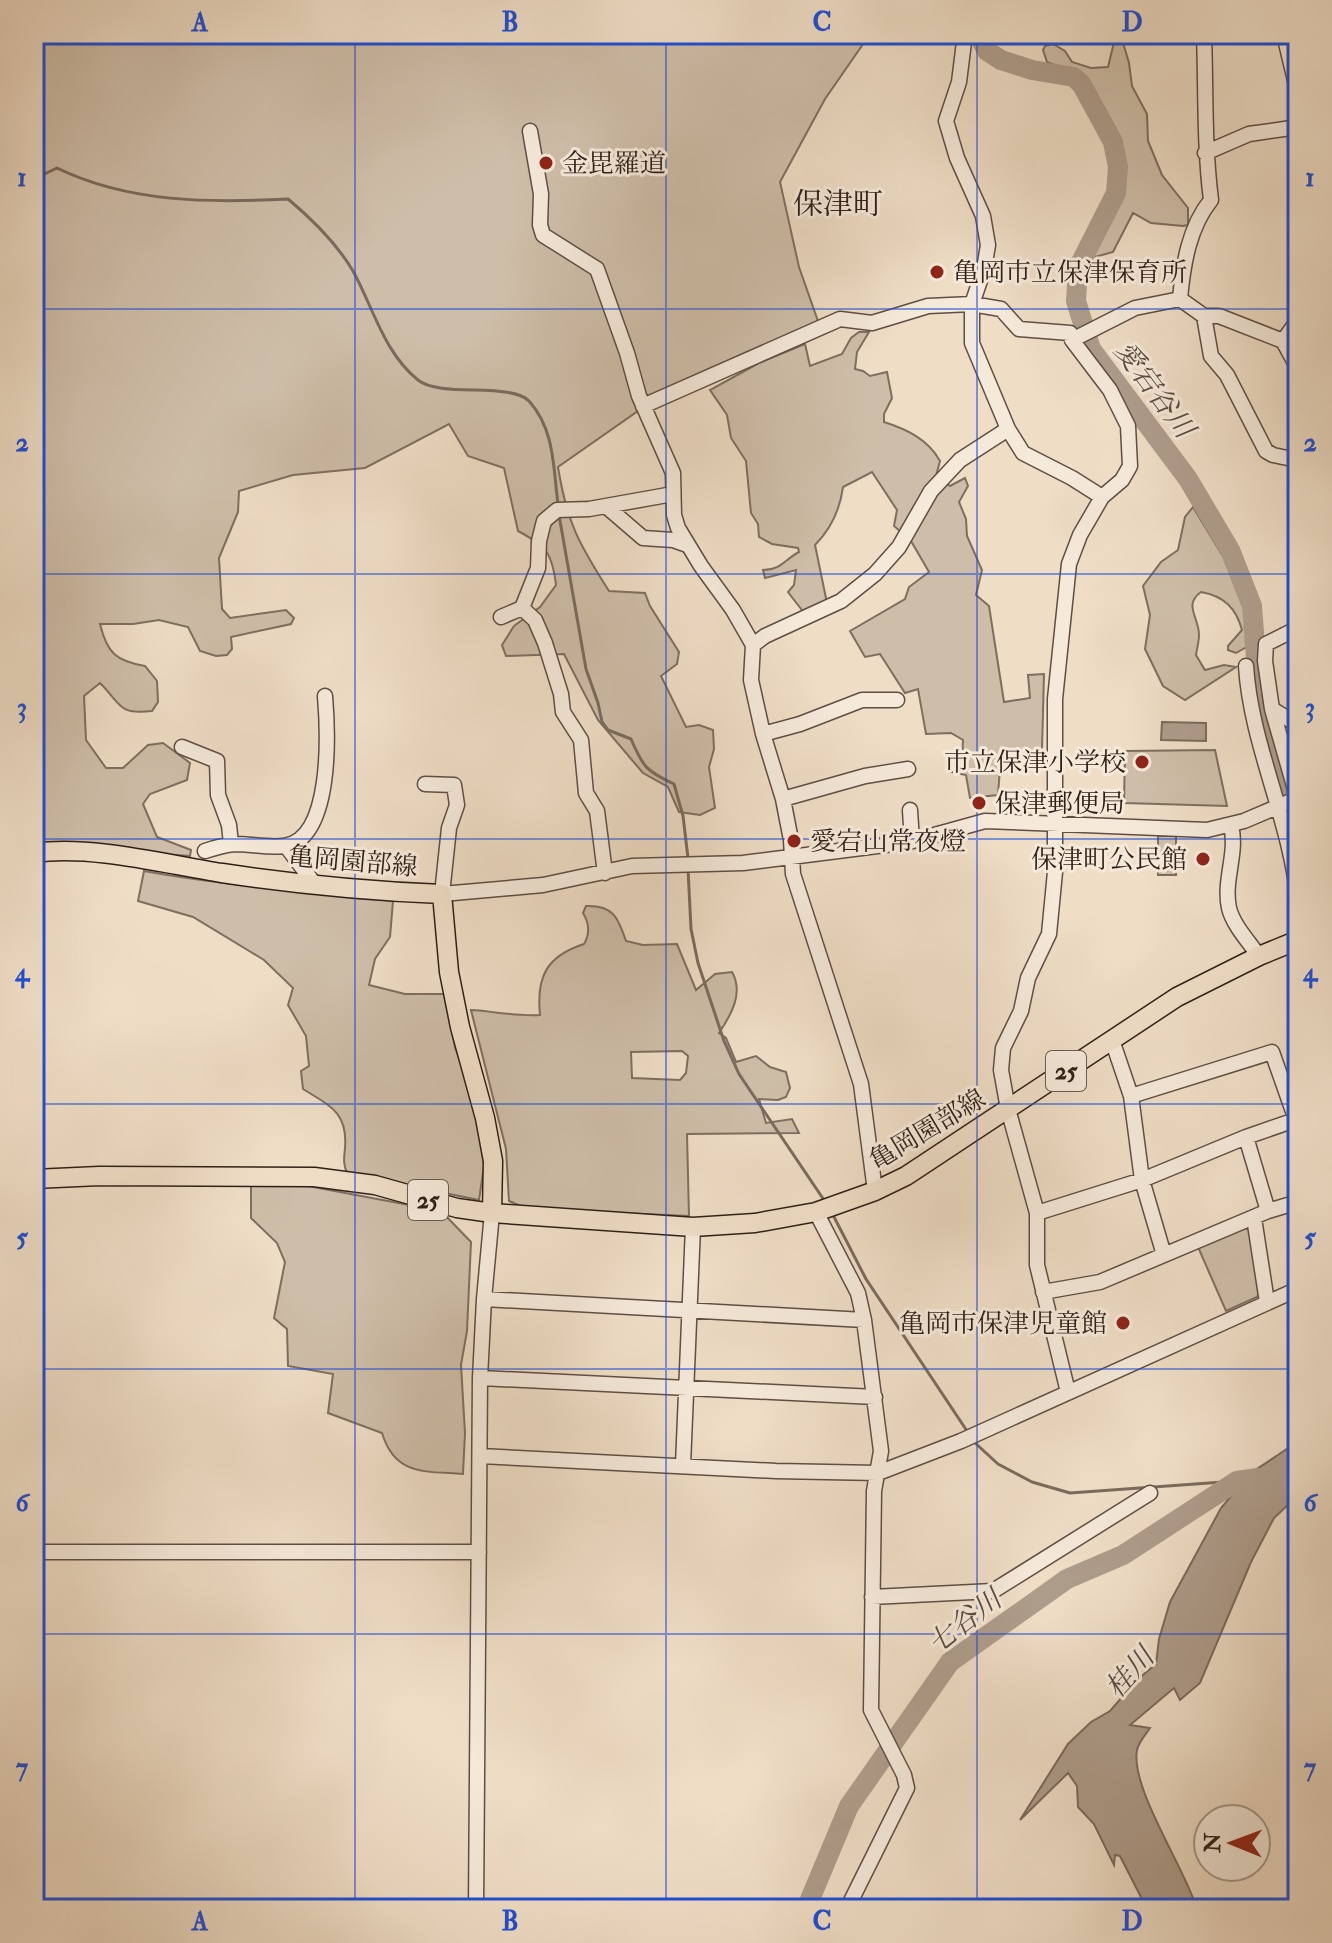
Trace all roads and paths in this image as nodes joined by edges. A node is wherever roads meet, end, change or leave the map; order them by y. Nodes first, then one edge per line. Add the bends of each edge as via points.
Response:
1 (965, 34) edge
2 (1204, 34) edge
3 (1287, 34) edge
4 (1298, 38) edge
5 (1298, 93) edge
6 (1298, 127) edge
7 (530, 131) dead end
8 (1205, 153) junction
9 (1180, 299) junction
10 (972, 304) junction
11 (1204, 316) junction
12 (1298, 320) edge
13 (1075, 338) junction
14 (1283, 341) junction
15 (1296, 362) edge
16 (643, 406) junction
17 (1008, 429) junction
18 (1298, 461) edge
19 (673, 494) junction
20 (1102, 497) junction
21 (607, 507) junction
22 (687, 545) junction
23 (522, 608) junction
24 (501, 617) dead end
25 (1298, 628) edge
26 (753, 645) junction
27 (1246, 666) dead end
28 (325, 696) dead end
29 (897, 700) dead end
30 (1272, 709) junction
31 (1298, 725) edge
32 (763, 734) junction
33 (182, 747) dead end
34 (908, 769) dead end
35 (425, 784) dead end
36 (783, 799) junction
37 (1292, 801) edge
38 (910, 810) dead end
39 (1055, 824) junction
40 (1231, 826) junction
41 (912, 841) junction
42 (231, 844) junction
43 (286, 846) junction
44 (205, 851) dead end
45 (34, 853) edge
46 (792, 856) junction
47 (605, 873) junction
48 (316, 886) junction
49 (442, 894) junction
50 (1298, 900) edge
51 (1298, 940) edge
52 (1259, 956) junction
53 (1112, 1040) junction
54 (1131, 1096) junction
55 (1008, 1109) junction
56 (1297, 1120) edge
57 (1246, 1137) junction
58 (34, 1179) edge
59 (1142, 1180) junction
60 (875, 1191) junction
61 (1298, 1202) edge
62 (824, 1209) junction
63 (492, 1213) junction
64 (1037, 1213) junction
65 (1261, 1214) junction
66 (693, 1227) junction
67 (1164, 1255) junction
68 (1298, 1289) edge
69 (1043, 1292) junction
70 (484, 1299) junction
71 (1267, 1302) junction
72 (689, 1309) junction
73 (864, 1320) junction
74 (480, 1378) junction
75 (685, 1387) junction
76 (1068, 1392) junction
77 (875, 1397) junction
78 (480, 1456) junction
79 (683, 1465) junction
80 (878, 1473) junction
81 (1150, 1493) dead end
82 (34, 1552) edge
83 (479, 1552) junction
84 (872, 1597) junction
85 (476, 1909) edge
86 (847, 1909) edge

1 - 10 street via 959,82 946,121 983,216 988,245
2 - 8 street
3 - 4 street
3 - 5 street
6 - 8 street via 1249,134
7 - 16 street via 543,235 597,269
8 - 9 street via 1211,200 1189,246
9 - 11 street
9 - 13 street via 1135,308
10 - 13 street via 1001,309 1019,329 1070,333
10 - 16 street via 928,306 872,323 840,319
10 - 17 street via 972,343
11 - 14 street via 1219,316
11 - 18 street via 1211,356 1227,375 1266,451
12 - 14 street
13 - 20 street via 1128,426 1130,466
14 - 15 street
16 - 19 street via 673,473
17 - 20 street via 1023,453
17 - 26 street via 960,460 931,491 899,547 875,574 841,601
19 - 21 street
19 - 22 street via 674,515
20 - 39 street via 1069,564 1055,699
21 - 22 street via 643,538
21 - 23 street via 557,510 544,521 538,568
22 - 26 street
23 - 24 street
23 - 47 street via 535,620 563,712 581,740 584,783 597,811
25 - 30 street via 1266,644
26 - 32 street via 751,680
27 - 37 street via 1248,698
28 - 43 street via 329,737 316,820
29 - 32 street via 862,700
30 - 31 street
30 - 37 street
32 - 36 street
33 - 42 street via 217,761 218,795
34 - 36 street
35 - 49 street via 454,785 457,805 449,828
36 - 46 street
37 - 40 street
37 - 50 street
38 - 41 street
39 - 40 street via 1207,830
39 - 41 street via 985,821
39 - 55 street via 1049,934 1003,1048
40 - 52 street via 1229,909
41 - 46 street
42 - 43 street
42 - 44 street
43 - 48 street
45 - 48 main road, 亀岡園部線 via 133,857
46 - 47 street via 632,866
46 - 60 street via 800,898 861,1084
47 - 49 street
48 - 49 main road, 亀岡園部線
49 - 63 main road, 亀岡園部線 via 449,972 493,1161
51 - 52 main road, 亀岡園部線 / 25
52 - 53 main road, 亀岡園部線 / 25 via 1177,997
53 - 54 street
53 - 55 main road, 亀岡園部線 / 25
54 - 56 street via 1272,1052
54 - 59 street
55 - 60 main road, 亀岡園部線 / 25
55 - 64 street
56 - 57 street
57 - 59 street
57 - 65 street
58 - 63 main road, 亀岡園部線 / 25 via 314,1177 375,1185
59 - 64 street
59 - 67 street
60 - 62 main road, 亀岡園部線 / 25
61 - 65 street
62 - 66 main road, 亀岡園部線 / 25 via 755,1223
62 - 73 street
63 - 66 main road, 亀岡園部線 / 25
63 - 70 street
64 - 69 street
65 - 67 street
65 - 71 street
66 - 72 street
67 - 69 street via 1100,1282
68 - 71 street
69 - 76 street
70 - 72 street
70 - 74 street
71 - 76 street
72 - 73 street
72 - 75 street
73 - 77 street
74 - 75 street
74 - 78 street
75 - 77 street
75 - 79 street
76 - 80 street
77 - 80 street
78 - 79 street
78 - 83 street
79 - 80 street
80 - 84 street
81 - 84 street via 993,1591
82 - 83 street
83 - 85 street
84 - 86 street via 871,1710 907,1788

